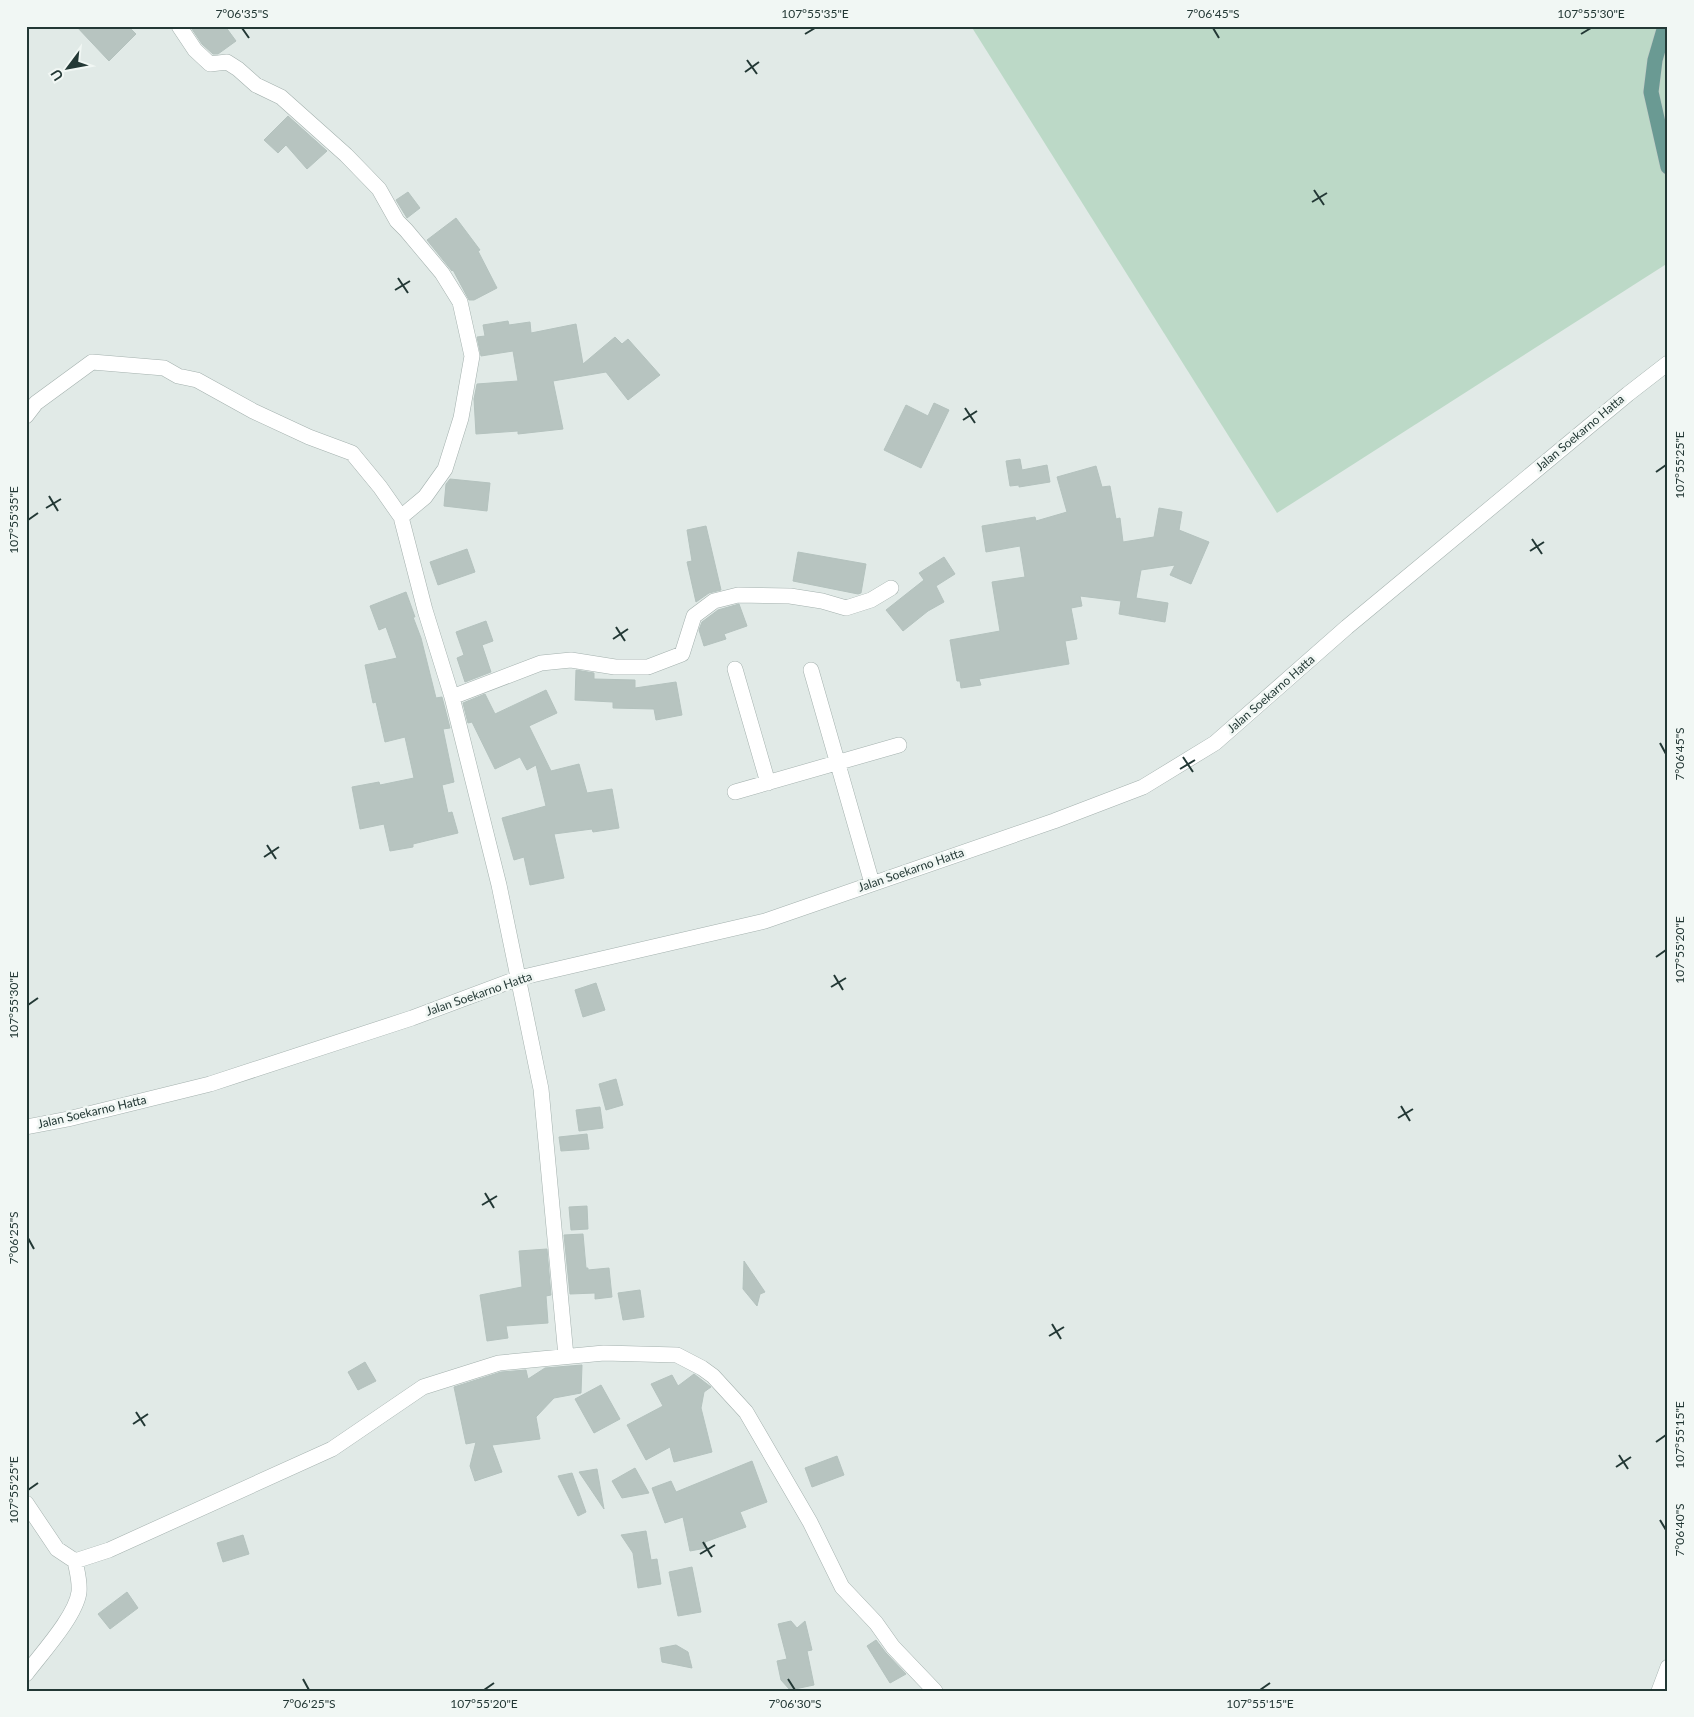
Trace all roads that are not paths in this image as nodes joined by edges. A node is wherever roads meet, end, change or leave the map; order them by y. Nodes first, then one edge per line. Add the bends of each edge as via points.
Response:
1 (179, 26) edge
2 (1665, 26) edge
3 (1668, 166) edge
4 (1668, 363) edge
5 (26, 416) edge
6 (401, 517) junction
7 (891, 588) dead end
8 (735, 669) dead end
9 (811, 670) dead end
10 (452, 697) junction
11 (900, 745) dead end
12 (838, 763) junction
13 (768, 783) junction
14 (735, 792) dead end
15 (872, 883) junction
16 (519, 978) junction
17 (26, 1127) edge
18 (566, 1356) junction
19 (26, 1503) edge
20 (75, 1561) junction
21 (1668, 1667) edge
22 (26, 1674) edge
23 (935, 1691) edge
24 (1659, 1691) edge

1 - 6 street via 194,50 210,64 227,62 256,85 281,97 346,155 379,190 396,221 442,272 460,302 472,356 460,418 445,469 425,497
2 - 3 main road via 1655,60 1651,92
4 - 15 street, Jalan Soekarno Hatta via 1347,627 1215,743 1144,787
5 - 6 street via 36,403 92,362 164,368 178,376 197,380 293,430 352,453
6 - 10 street
7 - 10 street via 871,600 846,608 790,596 738,595 714,601 694,616 682,654 648,667 615,667 570,660 541,663
8 - 13 street
9 - 12 street
10 - 16 street
11 - 12 street
12 - 13 street
12 - 15 street
13 - 14 street
15 - 16 street, Jalan Soekarno Hatta via 765,921
16 - 17 street, Jalan Soekarno Hatta via 412,1018 210,1084
16 - 18 street via 541,1089
18 - 20 street via 499,1363 423,1386 332,1449 109,1550
18 - 23 street via 604,1353 677,1355 713,1376 746,1412 810,1522 842,1587
19 - 20 street via 57,1549
20 - 22 street via 78,1592 74,1610
21 - 24 street

